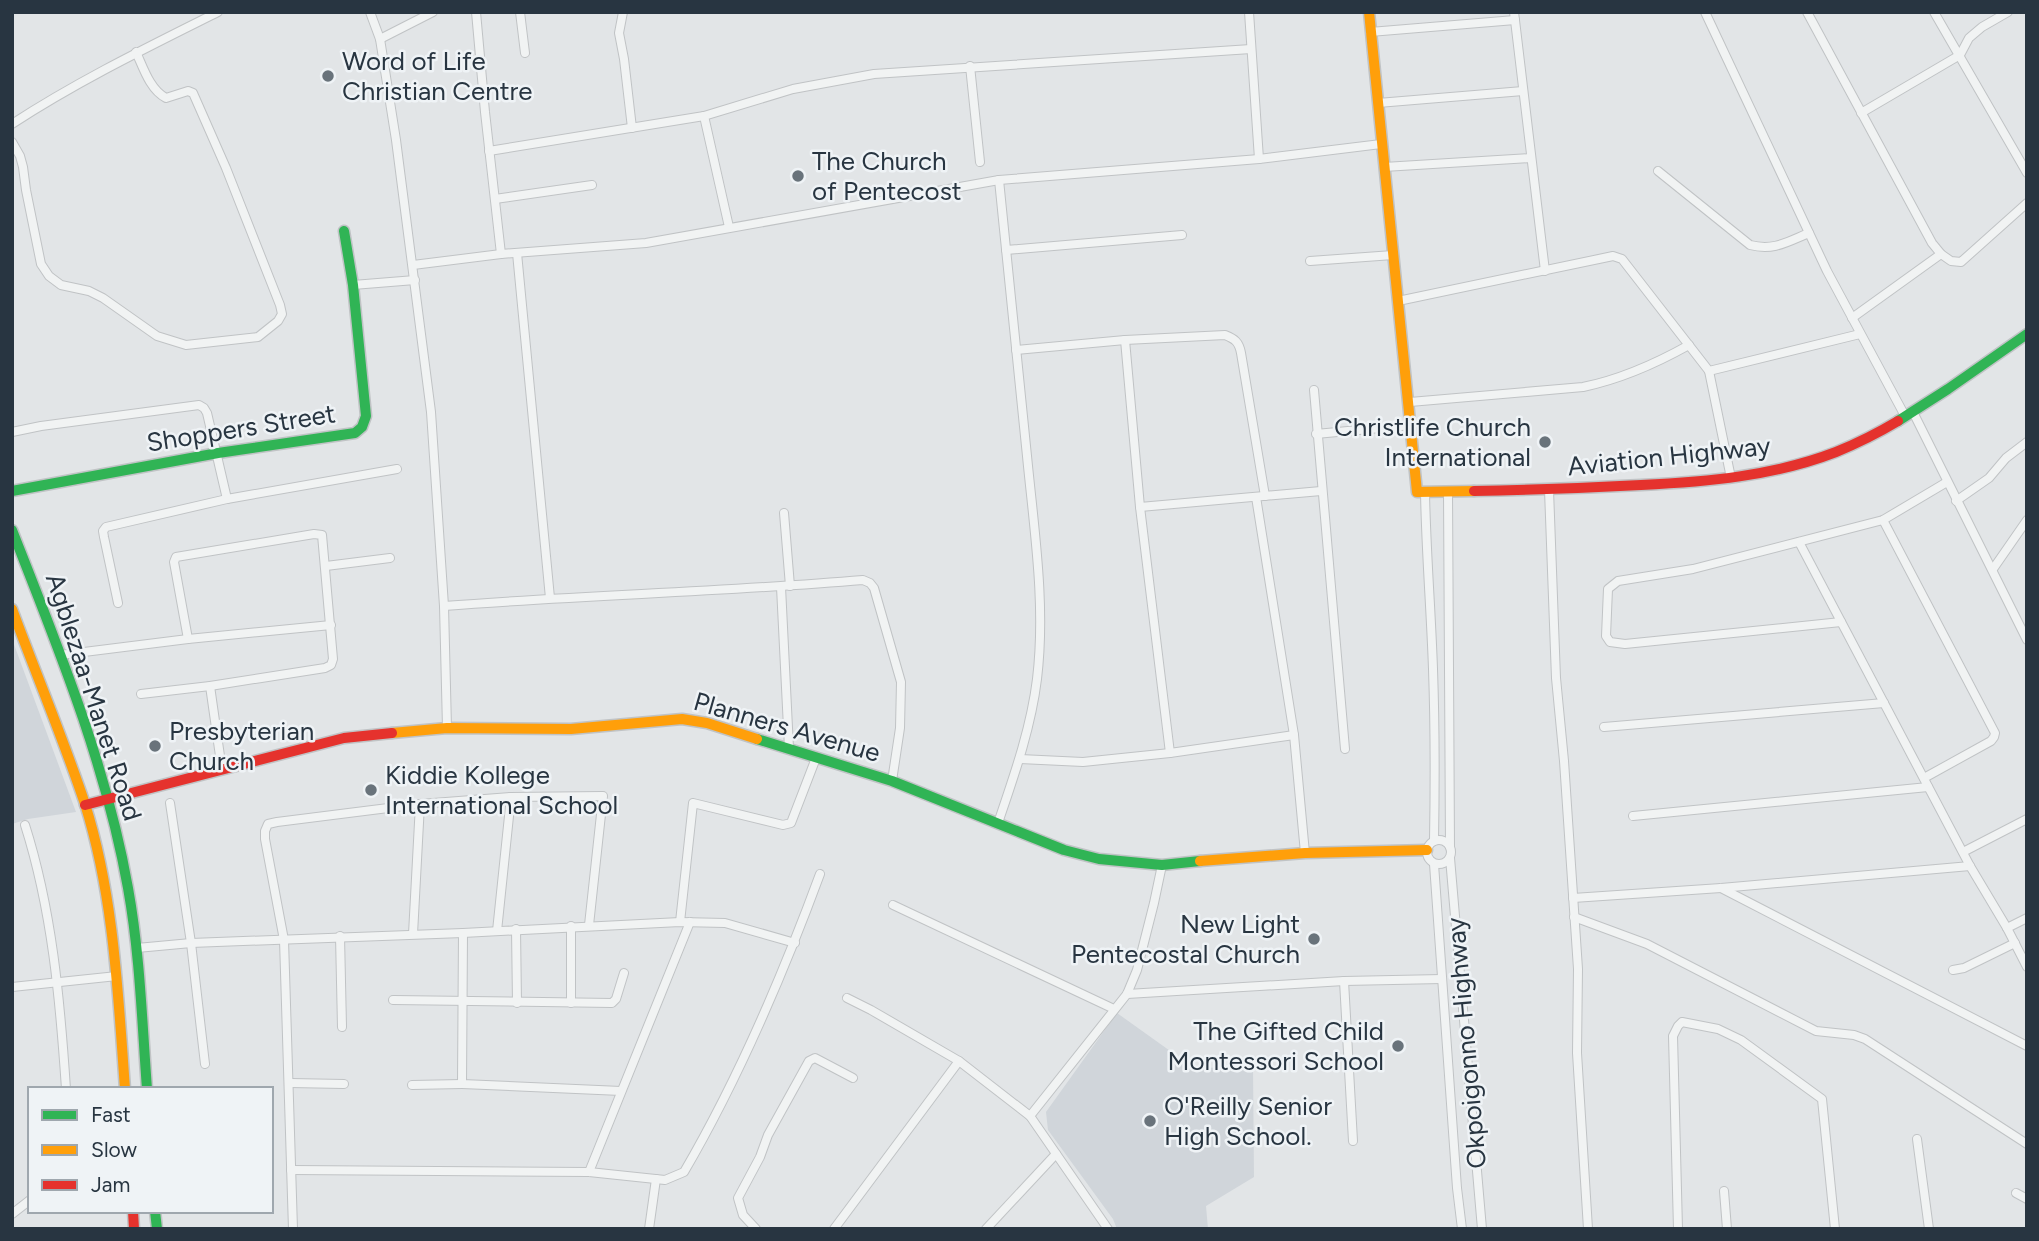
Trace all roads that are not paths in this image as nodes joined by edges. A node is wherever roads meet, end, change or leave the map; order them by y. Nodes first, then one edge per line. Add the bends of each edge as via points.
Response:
1 (218, 12) edge
2 (370, 12) edge
3 (433, 12) edge
4 (476, 12) edge
5 (520, 12) edge
6 (623, 12) edge
7 (1249, 12) edge
8 (1368, 12) edge
9 (1705, 12) edge
10 (1807, 12) edge
11 (1934, 12) edge
12 (2008, 12) edge
13 (1515, 16) edge
14 (1370, 32) junction
15 (380, 39) junction
16 (1251, 48) junction
17 (136, 52) junction
18 (525, 53) dead end
19 (1960, 54) junction
20 (970, 66) junction
21 (1523, 91) junction
22 (1378, 103) junction
23 (1861, 113) junction
24 (704, 116) junction
25 (12, 124) edge
26 (632, 128) junction
27 (12, 142) edge
28 (1381, 144) junction
29 (489, 151) junction
30 (1531, 158) junction
31 (1259, 159) junction
32 (980, 162) dead end
33 (1384, 167) junction
34 (1658, 171) dead end
35 (2027, 173) edge
36 (999, 180) junction
37 (592, 185) dead end
38 (495, 199) junction
39 (2027, 203) edge
40 (729, 227) junction
41 (344, 231) dead end
42 (1809, 233) junction
43 (1182, 236) dead end
44 (1006, 250) junction
45 (517, 253) junction
46 (501, 254) junction
47 (1393, 254) junction
48 (1941, 254) junction
49 (1310, 261) dead end
50 (413, 265) junction
51 (1545, 271) junction
52 (415, 279) junction
53 (353, 285) junction
54 (1398, 301) junction
55 (1852, 318) junction
56 (1860, 334) junction
57 (2027, 334) edge
58 (1125, 340) junction
59 (1689, 345) junction
60 (1016, 350) junction
61 (1709, 371) junction
62 (1314, 390) dead end
63 (1410, 402) junction
64 (1909, 414) junction
65 (1412, 425) junction
66 (12, 432) edge
67 (1316, 434) junction
68 (2027, 442) edge
69 (218, 453) junction
70 (397, 469) dead end
71 (1731, 478) junction
72 (1947, 482) junction
73 (1549, 490) junction
74 (12, 491) edge
75 (1321, 491) junction
76 (1421, 492) junction
77 (1448, 492) junction
78 (1260, 497) junction
79 (228, 499) junction
80 (1956, 501) junction
81 (1140, 507) junction
82 (784, 513) dead end
83 (1883, 520) junction
84 (2027, 520) edge
85 (12, 530) edge
86 (1799, 542) junction
87 (390, 558) dead end
88 (326, 566) junction
89 (1993, 569) junction
90 (785, 586) junction
91 (550, 598) junction
92 (118, 603) dead end
93 (444, 606) junction
94 (12, 609) edge
95 (1841, 622) junction
96 (331, 625) junction
97 (188, 639) junction
98 (2027, 640) edge
99 (61, 654) junction
100 (210, 686) junction
101 (141, 694) dead end
102 (1884, 703) junction
103 (1605, 727) dead end
104 (447, 728) junction
105 (1294, 735) junction
106 (789, 748) junction
107 (1345, 749) dead end
108 (1170, 752) junction
109 (816, 758) junction
110 (1020, 759) junction
111 (222, 770) junction
112 (892, 781) junction
113 (1926, 783) junction
114 (511, 797) junction
115 (108, 800) junction
116 (170, 803) dead end
117 (420, 804) junction
118 (86, 805) junction
119 (1633, 816) dead end
120 (2027, 819) edge
121 (998, 822) junction
122 (24, 824) dead end
123 (1431, 846) junction
124 (1450, 847) junction
125 (1963, 852) junction
126 (1305, 853) junction
127 (1450, 858) junction
128 (1434, 864) junction
129 (1161, 865) junction
130 (1970, 866) junction
131 (820, 874) dead end
132 (1721, 888) junction
133 (1573, 898) junction
134 (893, 905) dead end
135 (1574, 917) junction
136 (2027, 918) edge
137 (680, 922) junction
138 (690, 922) junction
139 (589, 925) junction
140 (571, 926) junction
141 (2007, 928) junction
142 (516, 929) junction
143 (498, 931) junction
144 (463, 933) junction
145 (412, 934) junction
146 (340, 936) junction
147 (284, 940) junction
148 (191, 943) junction
149 (795, 943) junction
150 (2015, 943) junction
151 (137, 948) junction
152 (2027, 967) edge
153 (1953, 970) dead end
154 (624, 973) dead end
155 (117, 976) junction
156 (1442, 979) junction
157 (1344, 981) junction
158 (58, 983) junction
159 (12, 987) edge
160 (1127, 995) junction
161 (847, 998) dead end
162 (393, 1000) dead end
163 (461, 1001) junction
164 (517, 1003) junction
165 (571, 1003) junction
166 (1114, 1009) junction
167 (342, 1027) dead end
168 (2027, 1046) edge
169 (959, 1061) junction
170 (205, 1064) dead end
171 (853, 1078) dead end
172 (290, 1083) junction
173 (344, 1084) dead end
174 (462, 1084) junction
175 (412, 1085) dead end
176 (66, 1087) edge
177 (125, 1087) edge
178 (147, 1087) edge
179 (621, 1091) junction
180 (1030, 1116) junction
181 (1917, 1139) dead end
182 (1353, 1141) dead end
183 (2027, 1144) edge
184 (1056, 1154) junction
185 (291, 1170) junction
186 (589, 1172) junction
187 (656, 1179) junction
188 (1724, 1191) dead end
189 (2016, 1193) dead end
190 (2027, 1199) edge
191 (28, 1202) edge
192 (12, 1214) edge
193 (293, 1229) edge
194 (649, 1229) edge
195 (756, 1229) edge
196 (834, 1229) edge
197 (986, 1229) edge
198 (1108, 1229) edge
199 (1462, 1229) edge
200 (1482, 1229) edge
201 (1588, 1229) edge
202 (1678, 1229) edge
203 (1727, 1229) edge
204 (1835, 1229) edge
205 (1929, 1229) edge

1 - 17 street
2 - 15 street
3 - 15 street
4 - 29 street
5 - 18 street
6 - 26 street via 619,33
7 - 16 street
8 - 14 street
9 - 42 street
10 - 23 street
11 - 19 street
12 - 19 street via 1969,38
13 - 14 street
13 - 21 street
14 - 22 street
15 - 50 street
16 - 20 street
16 - 31 street
17 - 25 street
17 - 27 street via 160,95 193,93 222,157 282,314 258,337 178,343 157,336 103,298 61,285 49,276 41,264 23,167
19 - 23 street
19 - 35 street
20 - 24 street via 874,74 793,89
20 - 32 street
21 - 22 street
21 - 30 street
22 - 28 street
23 - 48 street
24 - 26 street
24 - 40 street
26 - 29 street
28 - 31 street
28 - 33 street
29 - 38 street
30 - 33 street
30 - 51 street
31 - 36 street
33 - 47 street
34 - 42 street via 1750,245 1776,247
36 - 40 street
36 - 44 street
37 - 38 street
38 - 46 street
39 - 48 street via 1961,262
40 - 45 street via 646,243
41 - 53 street, Shoppers Street
42 - 55 street
43 - 44 street
44 - 60 street
45 - 46 street
45 - 91 street
46 - 50 street
47 - 49 street
47 - 54 street
48 - 55 street
50 - 52 street
51 - 54 street
51 - 59 street via 1618,257
52 - 53 street
52 - 93 street via 431,412
53 - 69 street, Shoppers Street via 366,416 362,427 355,433
54 - 63 street
55 - 56 street
56 - 61 street
56 - 64 street
57 - 64 street, Aviation Highway
58 - 60 street
58 - 78 street via 1234,338 1241,352
58 - 81 street
59 - 61 street
59 - 63 street via 1654,365 1604,383
60 - 110 street via 1041,633 1037,680
61 - 71 street
62 - 67 street
63 - 65 street
64 - 71 street, Aviation Highway via 1863,441 1825,456
64 - 72 street
65 - 67 street
65 - 76 street
66 - 69 street via 199,405 207,413
67 - 75 street
68 - 80 street
69 - 74 street, Shoppers Street
69 - 79 street
70 - 79 street
71 - 73 street, Aviation Highway
72 - 80 street
72 - 83 street
73 - 77 street, Aviation Highway
73 - 133 street via 1556,678
75 - 78 street
75 - 107 street
76 - 77 street, Aviation Highway
76 - 123 street via 1435,733
77 - 124 street
78 - 81 street
78 - 105 street
79 - 92 street via 106,527 103,531
80 - 89 street
81 - 108 street
82 - 90 street
83 - 86 street
83 - 113 street via 1995,733
84 - 89 street
85 - 99 street, Agblezaa-Manet Road
86 - 95 street
86 - 95 street via 1693,569 1618,581 1608,589 1606,636 1610,642 1625,644
87 - 88 street
88 - 96 street
88 - 97 street via 321,535 314,534 176,557
89 - 98 street
90 - 91 street
90 - 106 street
90 - 112 street via 863,580 874,589 901,682
91 - 93 street
93 - 104 street
94 - 118 street, Agblezaa-Manet Road
95 - 102 street
96 - 97 street
96 - 100 street via 331,665
97 - 99 street
99 - 115 street, Agblezaa-Manet Road
100 - 101 street
100 - 111 street
102 - 103 street
102 - 113 street
104 - 106 street, Planners Avenue via 571,729 682,719
104 - 111 street, Planners Avenue via 344,738
105 - 108 street
105 - 126 street
106 - 109 street, Planners Avenue
108 - 110 street via 1083,762
109 - 112 street, Planners Avenue
109 - 137 street via 788,825 693,803
110 - 121 street
111 - 115 street, Planners Avenue
112 - 121 street, Planners Avenue
113 - 119 street
113 - 125 street
114 - 117 street
114 - 139 street via 603,796
114 - 143 street
115 - 118 street, Planners Avenue
115 - 151 street, Agblezaa-Manet Road
116 - 148 street
117 - 145 street
117 - 147 street via 268,824 265,839
118 - 155 street, Agblezaa-Manet Road
120 - 125 street
121 - 129 street, Planners Avenue via 1064,850
122 - 158 street via 39,871
123 - 124 street via 1445,842
123 - 126 street, Planners Avenue
123 - 128 street via 1428,858
124 - 127 street
125 - 130 street
126 - 129 street, Planners Avenue
127 - 128 street
127 - 200 street, Okpoigonno Highway
128 - 156 street, Okpoigonno Highway
129 - 160 street
130 - 132 street
130 - 141 street
131 - 149 street
132 - 133 street
132 - 168 street
133 - 135 street
134 - 166 street
135 - 183 street via 1647,944 1816,1031 1865,1039
135 - 201 street via 1577,1064
136 - 141 street
137 - 138 street
137 - 139 street
138 - 149 street via 725,923
138 - 179 street
139 - 140 street
140 - 142 street
140 - 165 street
141 - 150 street
142 - 143 street
142 - 164 street
143 - 144 street
144 - 145 street
144 - 163 street
145 - 146 street
146 - 147 street
146 - 167 street
147 - 148 street
147 - 172 street
148 - 151 street
148 - 170 street
149 - 187 street via 744,1061 684,1172
150 - 152 street
150 - 153 street
151 - 178 street, Agblezaa-Manet Road
154 - 165 street via 614,1002
155 - 158 street
155 - 177 street, Agblezaa-Manet Road
156 - 157 street
156 - 199 street, Okpoigonno Highway
157 - 160 street
157 - 182 street
158 - 159 street
158 - 176 street
160 - 166 street
161 - 169 street
162 - 163 street
163 - 164 street
163 - 174 street
164 - 165 street
166 - 180 street
169 - 180 street
169 - 196 street
171 - 195 street via 815,1058 809,1061 737,1198 743,1215
172 - 173 street
172 - 185 street
174 - 175 street
174 - 179 street
179 - 186 street
180 - 184 street
181 - 205 street
184 - 197 street
184 - 198 street
185 - 186 street
185 - 193 street
186 - 187 street
187 - 194 street
188 - 203 street
189 - 190 street
191 - 192 street
202 - 204 street via 1673,1036 1682,1022 1718,1029 1741,1040 1822,1099

